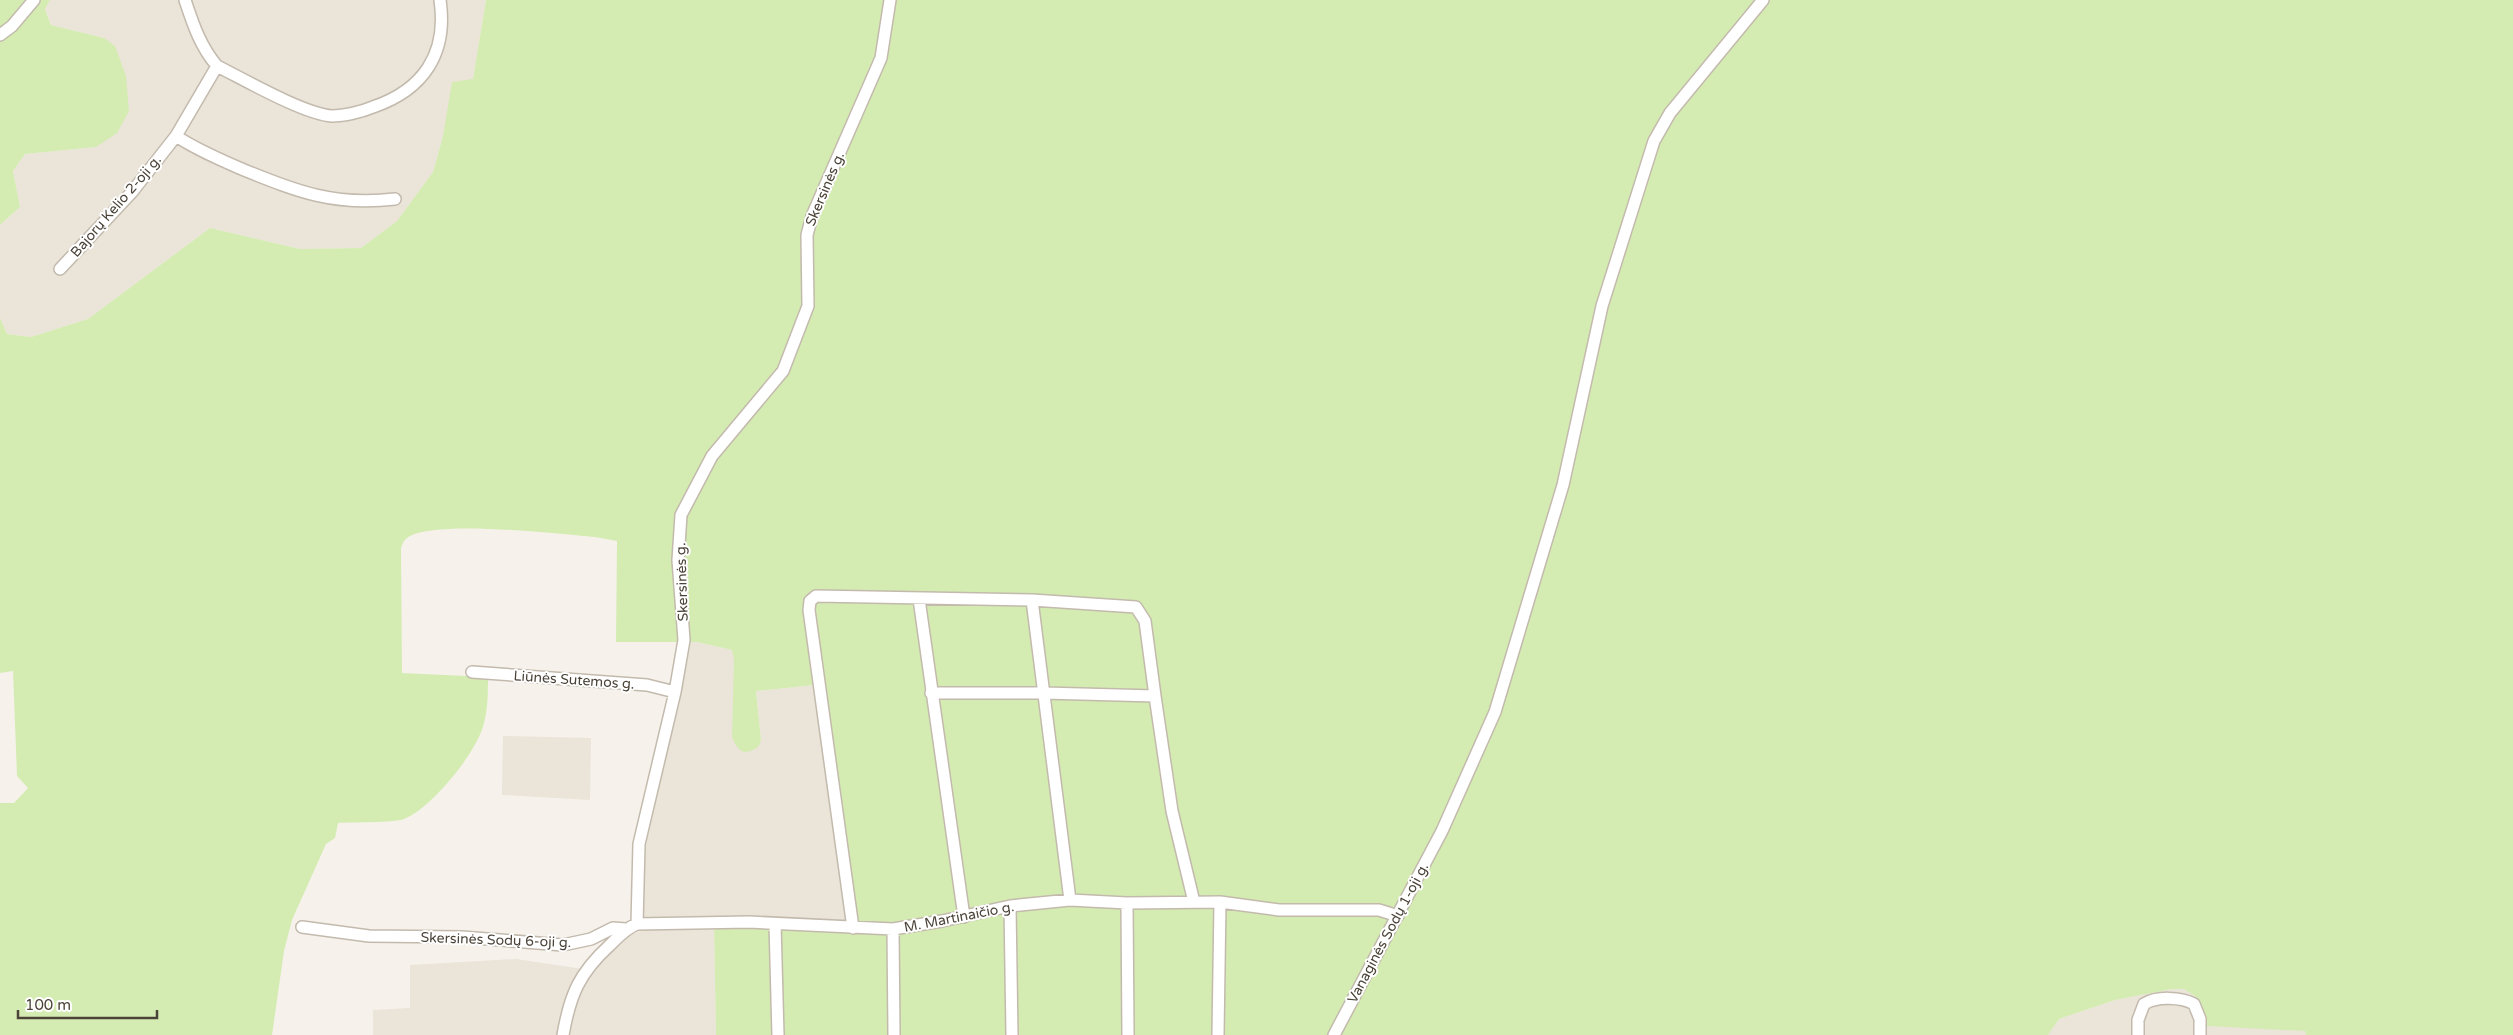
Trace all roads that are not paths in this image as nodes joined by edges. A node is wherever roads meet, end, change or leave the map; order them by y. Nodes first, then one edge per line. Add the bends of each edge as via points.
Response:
1 (34, 0) edge
2 (184, 0) edge
3 (440, 0) edge
4 (890, 0) edge
5 (1763, 0) edge
6 (0, 35) edge
7 (216, 66) junction
8 (176, 136) junction
9 (395, 199) dead end
10 (60, 269) dead end
11 (919, 599) junction
12 (1032, 600) junction
13 (472, 672) dead end
14 (675, 692) junction
15 (1044, 692) junction
16 (931, 693) junction
17 (1155, 696) junction
18 (1070, 900) junction
19 (1194, 902) junction
20 (1220, 902) junction
21 (1126, 903) junction
22 (1010, 906) junction
23 (1398, 916) junction
24 (964, 917) junction
25 (637, 924) junction
26 (775, 924) junction
27 (302, 927) dead end
28 (853, 928) junction
29 (626, 929) junction
30 (894, 929) junction
31 (562, 1035) edge
32 (778, 1035) edge
33 (894, 1035) edge
34 (1012, 1035) edge
35 (1128, 1035) edge
36 (1218, 1035) edge
37 (1334, 1035) edge
38 (2138, 1035) edge
39 (2200, 1035) edge

1 - 6 street
2 - 7 street via 197,36
3 - 7 street via 442,16 436,58 420,81 391,101 362,111 332,116 311,110
4 - 14 street, Skersinės g. via 881,58 812,216 807,235 808,306 783,371 712,456 681,516 678,560 684,640
5 - 23 street, Vanaginės Sodų 1-oji g. via 1670,113 1654,141 1602,306 1563,485 1495,712 1442,831
7 - 8 street, Bajorų Kelio 2-oji g.
8 - 9 street via 223,161 299,192 351,202
8 - 10 street, Bajorų Kelio 2-oji g. via 132,192
11 - 12 street
11 - 16 street
11 - 28 street via 816,596 810,601
12 - 15 street
12 - 17 street via 1136,607 1145,621
13 - 14 street, Liūnės Sutemos g. via 647,685
14 - 25 street, Skersinės g. via 639,844
15 - 16 street
15 - 17 street
15 - 18 street
16 - 24 street
17 - 19 street via 1172,811
18 - 21 street, M. Martinaičio g.
18 - 22 street, M. Martinaičio g.
19 - 20 street, M. Martinaičio g.
19 - 21 street, M. Martinaičio g.
20 - 23 street via 1279,910 1379,910
20 - 36 street
21 - 35 street
22 - 24 street, M. Martinaičio g.
22 - 34 street
23 - 37 street, Vanaginės Sodų 1-oji g.
24 - 30 street, M. Martinaičio g.
25 - 26 street, M. Martinaičio g.
25 - 29 street
26 - 28 street, M. Martinaičio g.
26 - 32 street
27 - 29 street, Skersinės Sodų 6-oji g. via 382,937 462,937 563,945 591,939 613,928
28 - 30 street, M. Martinaičio g.
29 - 31 street via 593,960 579,979
30 - 33 street
38 - 39 street via 2138,1020 2144,1004 2153,1000 2178,999 2194,1004 2200,1019

